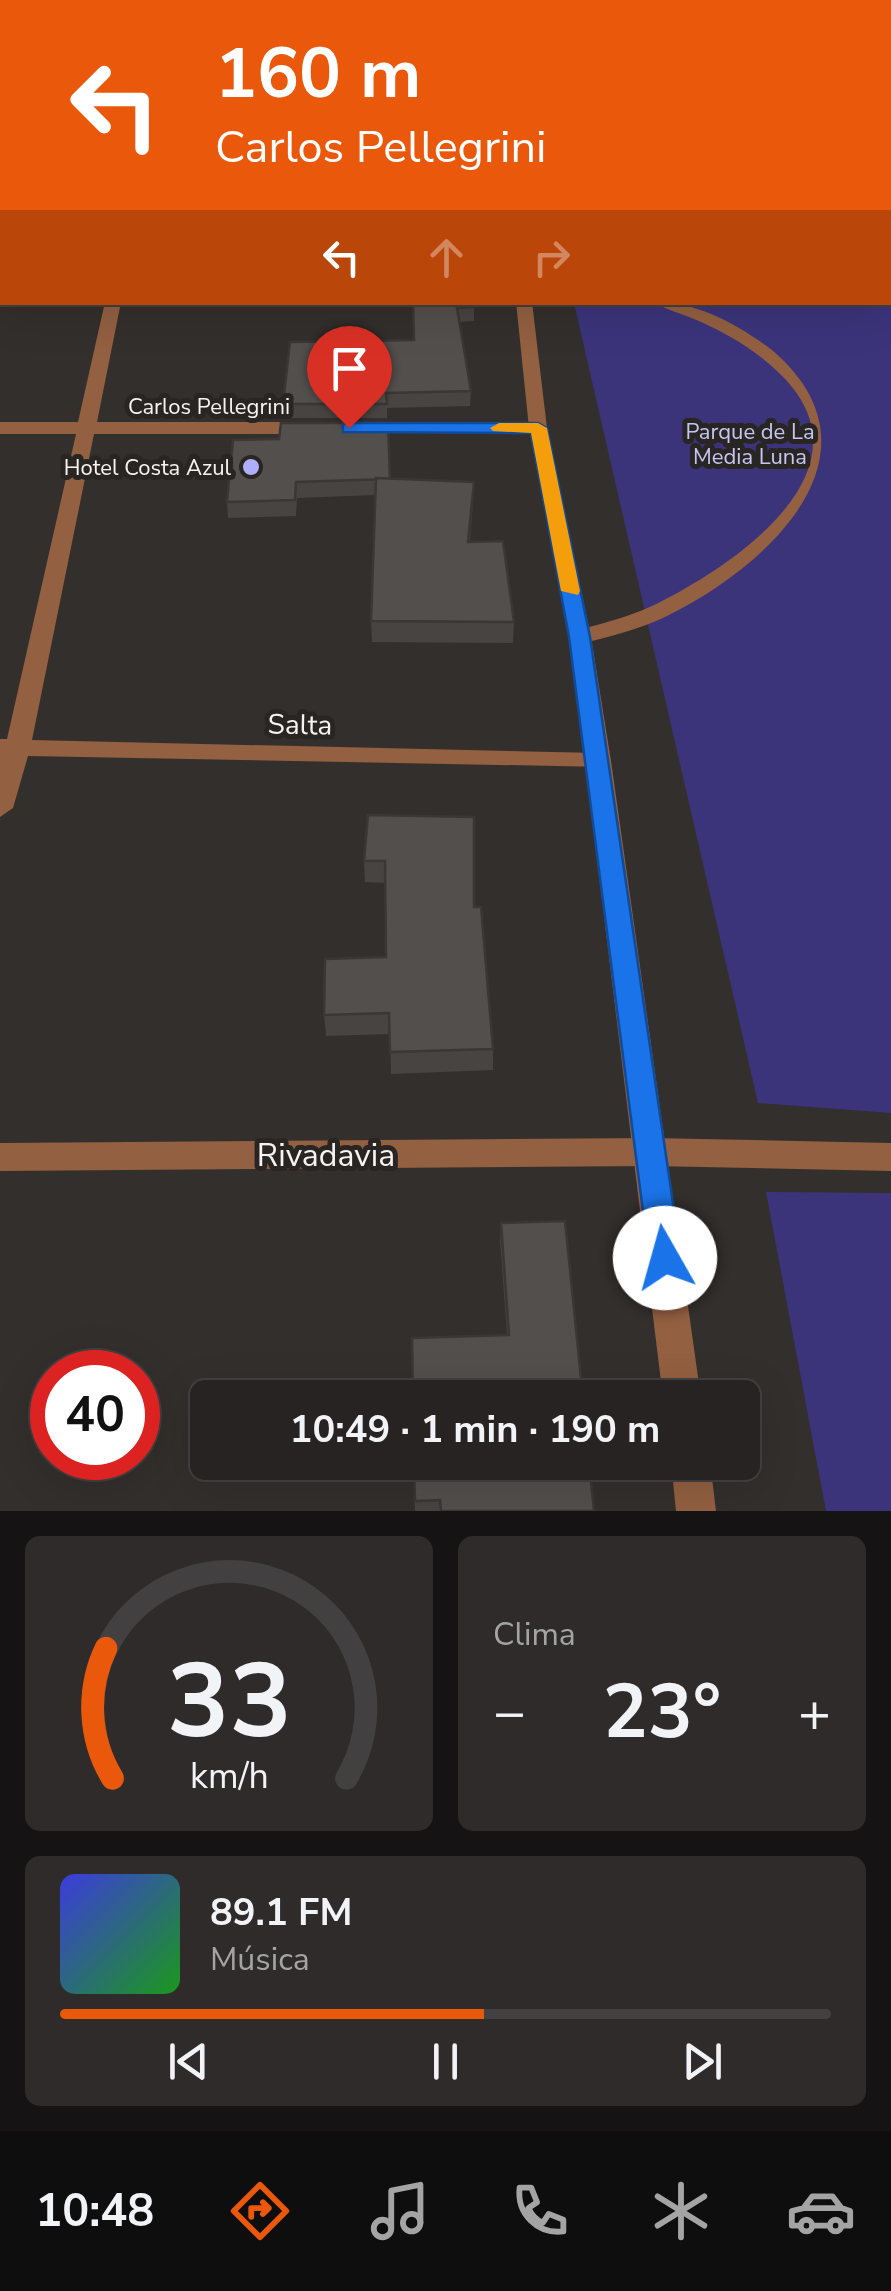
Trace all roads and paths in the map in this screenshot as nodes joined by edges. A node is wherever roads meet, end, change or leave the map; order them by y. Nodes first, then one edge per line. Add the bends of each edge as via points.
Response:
1 (113, 305) edge
2 (524, 305) edge
3 (670, 305) edge
4 (0, 428) edge
5 (84, 428) junction
6 (538, 428) junction
7 (580, 637) junction
8 (9, 747) edge
9 (598, 760) junction
10 (0, 808) edge
11 (652, 1152) junction
12 (0, 1157) edge
13 (891, 1157) edge
14 (680, 1380) edge
15 (692, 1480) edge
16 (696, 1511) edge

1 - 5 street
2 - 6 street
3 - 7 street via 722,326 796,378 820,407 828,446 822,479 781,531 710,585 654,613
4 - 5 street, Carlos Pellegrini
5 - 6 street, Carlos Pellegrini
5 - 8 street
6 - 7 street
7 - 9 street
8 - 9 street, Salta
8 - 10 street
9 - 11 street
11 - 12 street, Rivadavia
11 - 13 street, Rivadavia
11 - 14 street
15 - 16 street

